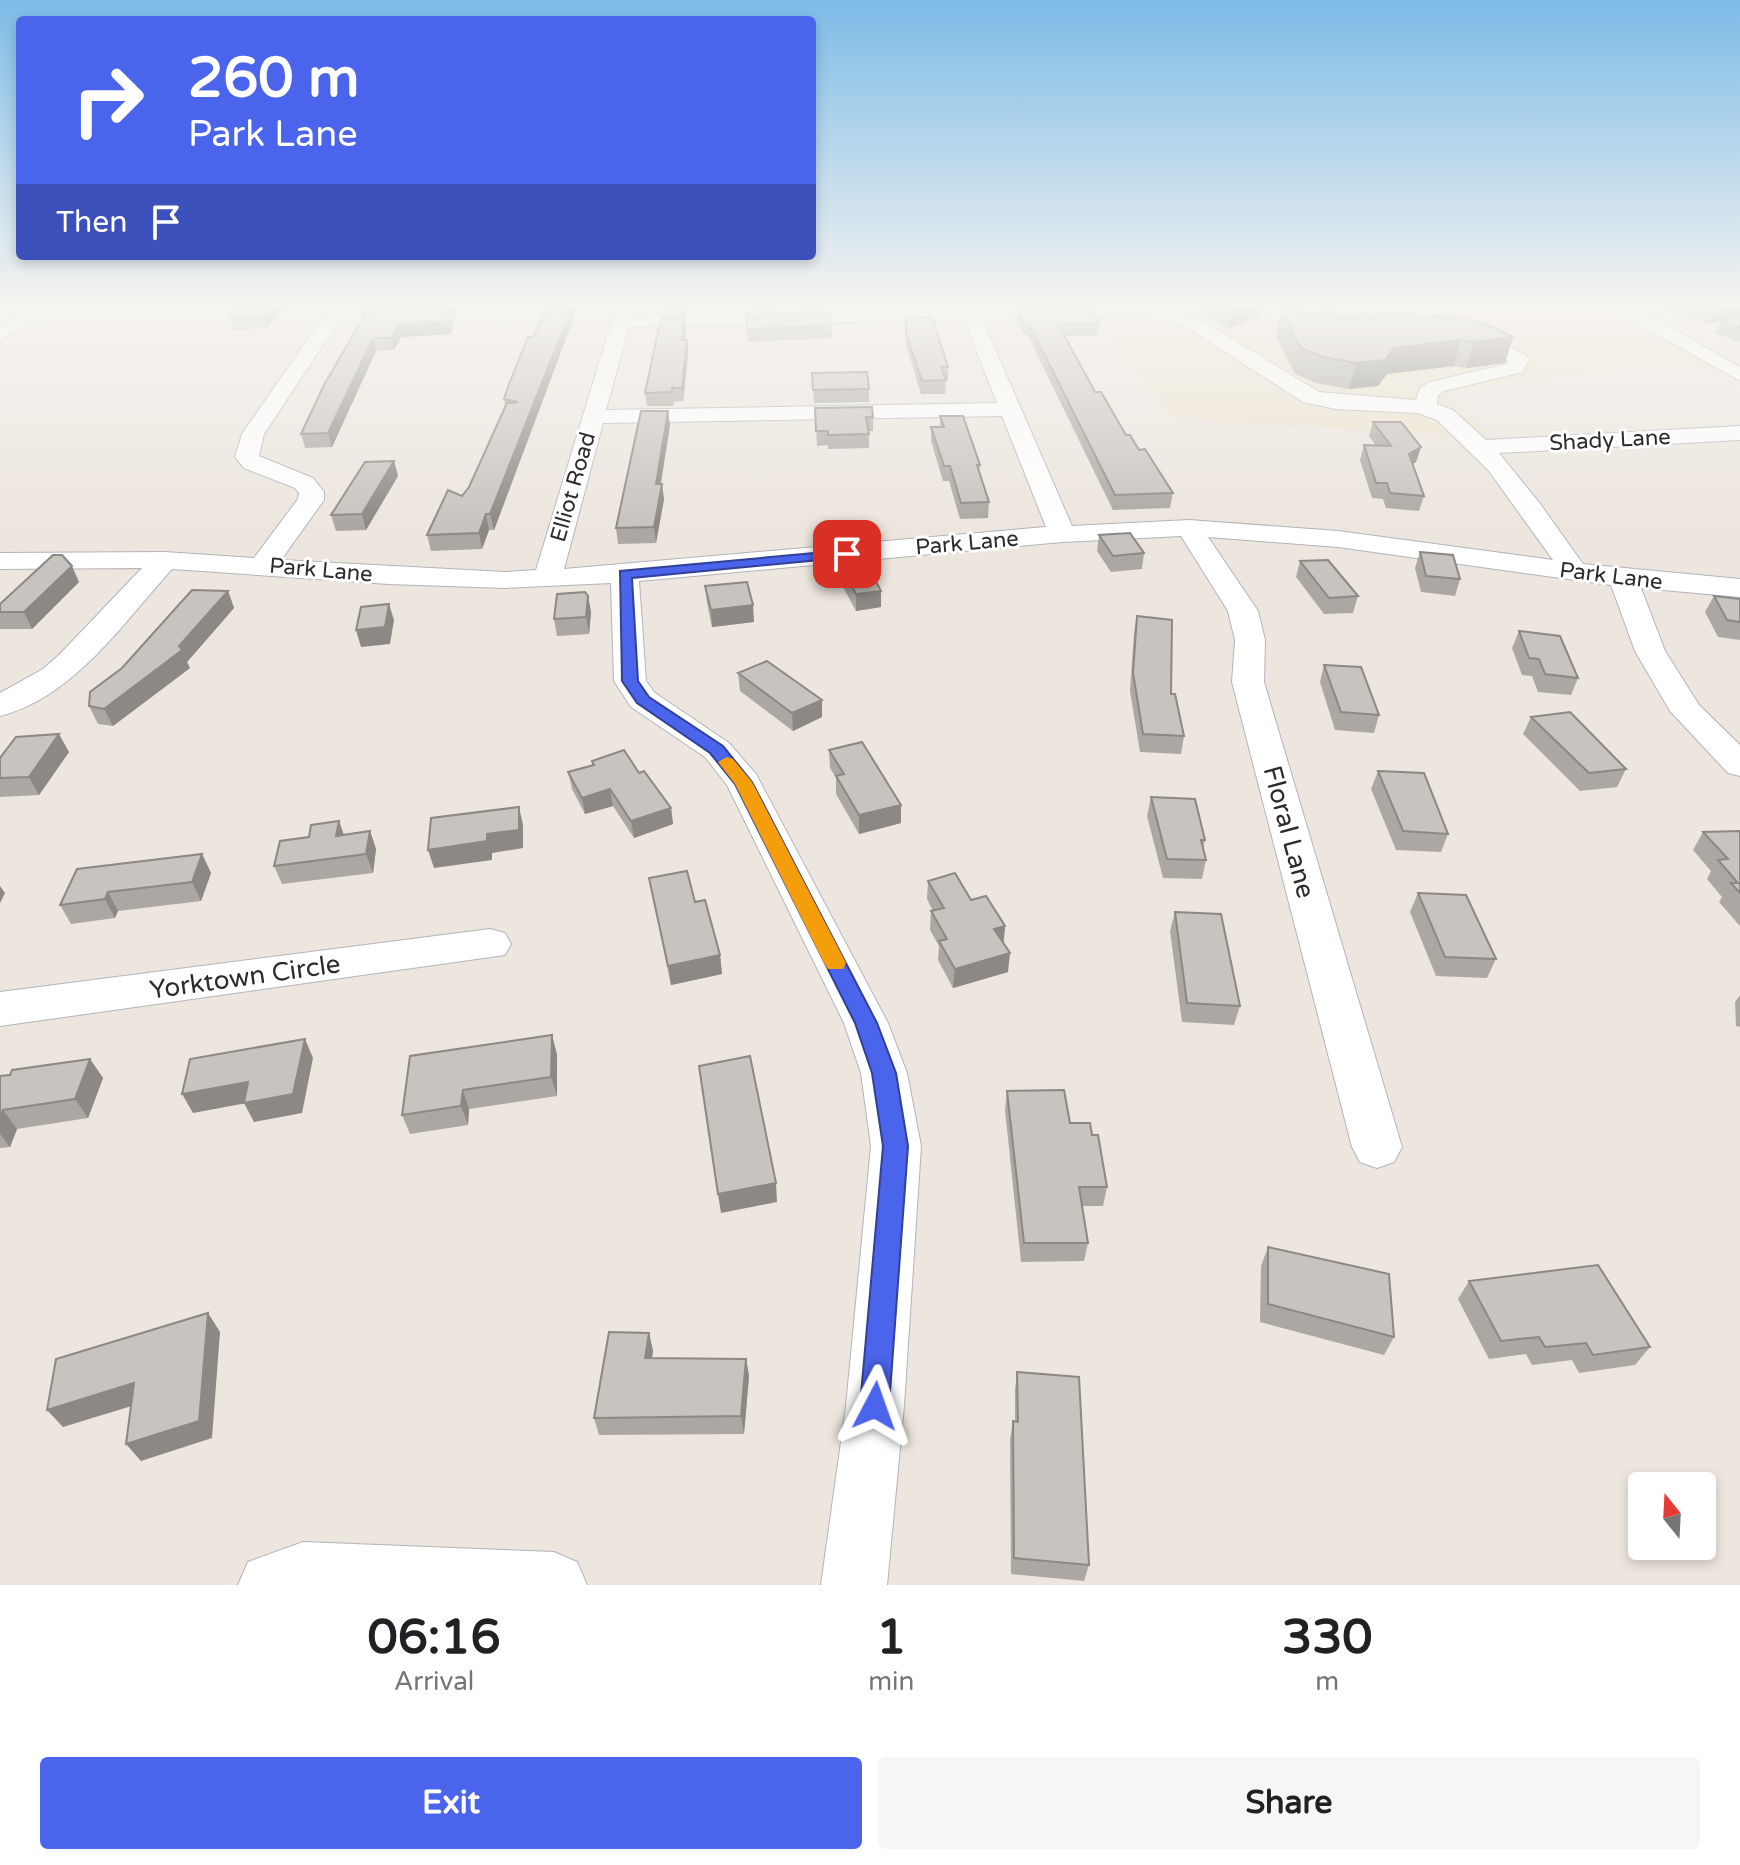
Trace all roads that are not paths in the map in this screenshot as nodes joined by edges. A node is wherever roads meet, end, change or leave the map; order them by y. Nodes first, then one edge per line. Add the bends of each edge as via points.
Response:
1 (291, 378) edge
2 (605, 378) edge
3 (997, 378) edge
4 (1282, 378) edge
5 (1467, 378) edge
6 (1009, 409) junction
7 (1426, 409) junction
8 (593, 417) junction
9 (1740, 433) edge
10 (1480, 447) junction
11 (1189, 528) junction
12 (1062, 534) junction
13 (165, 560) junction
14 (0, 561) edge
15 (263, 565) junction
16 (1574, 572) junction
17 (625, 574) junction
18 (1623, 578) junction
19 (547, 579) junction
20 (1740, 588) edge
21 (0, 706) edge
22 (1740, 765) edge
23 (490, 944) dead end
24 (0, 1009) edge
25 (1377, 1147) dead end
26 (271, 1585) edge
27 (554, 1585) edge
28 (854, 1585) edge

1 - 15 street via 253,434 247,457 304,483 311,500
2 - 8 street, Elliot Road
3 - 6 street
4 - 7 street via 1318,400
5 - 7 street via 1437,386 1428,393
6 - 8 street
6 - 12 street
7 - 10 street via 1443,413
8 - 19 street, Elliot Road
9 - 10 street, Shady Lane
10 - 16 street
11 - 12 street, Park Lane
11 - 16 street, Park Lane via 1338,539
11 - 25 street, Floral Lane via 1243,611 1250,640 1248,682
12 - 17 street, Park Lane
13 - 14 street, Park Lane
13 - 15 street, Park Lane
13 - 21 street via 70,662
15 - 19 street, Park Lane via 442,579
16 - 18 street, Park Lane
17 - 19 street, Park Lane
17 - 28 street via 630,681 643,700 717,750 743,782 866,1023 884,1073 896,1146
18 - 20 street, Park Lane
18 - 22 street via 1650,651 1686,711
23 - 24 street, Yorktown Circle
26 - 27 street via 303,1574

